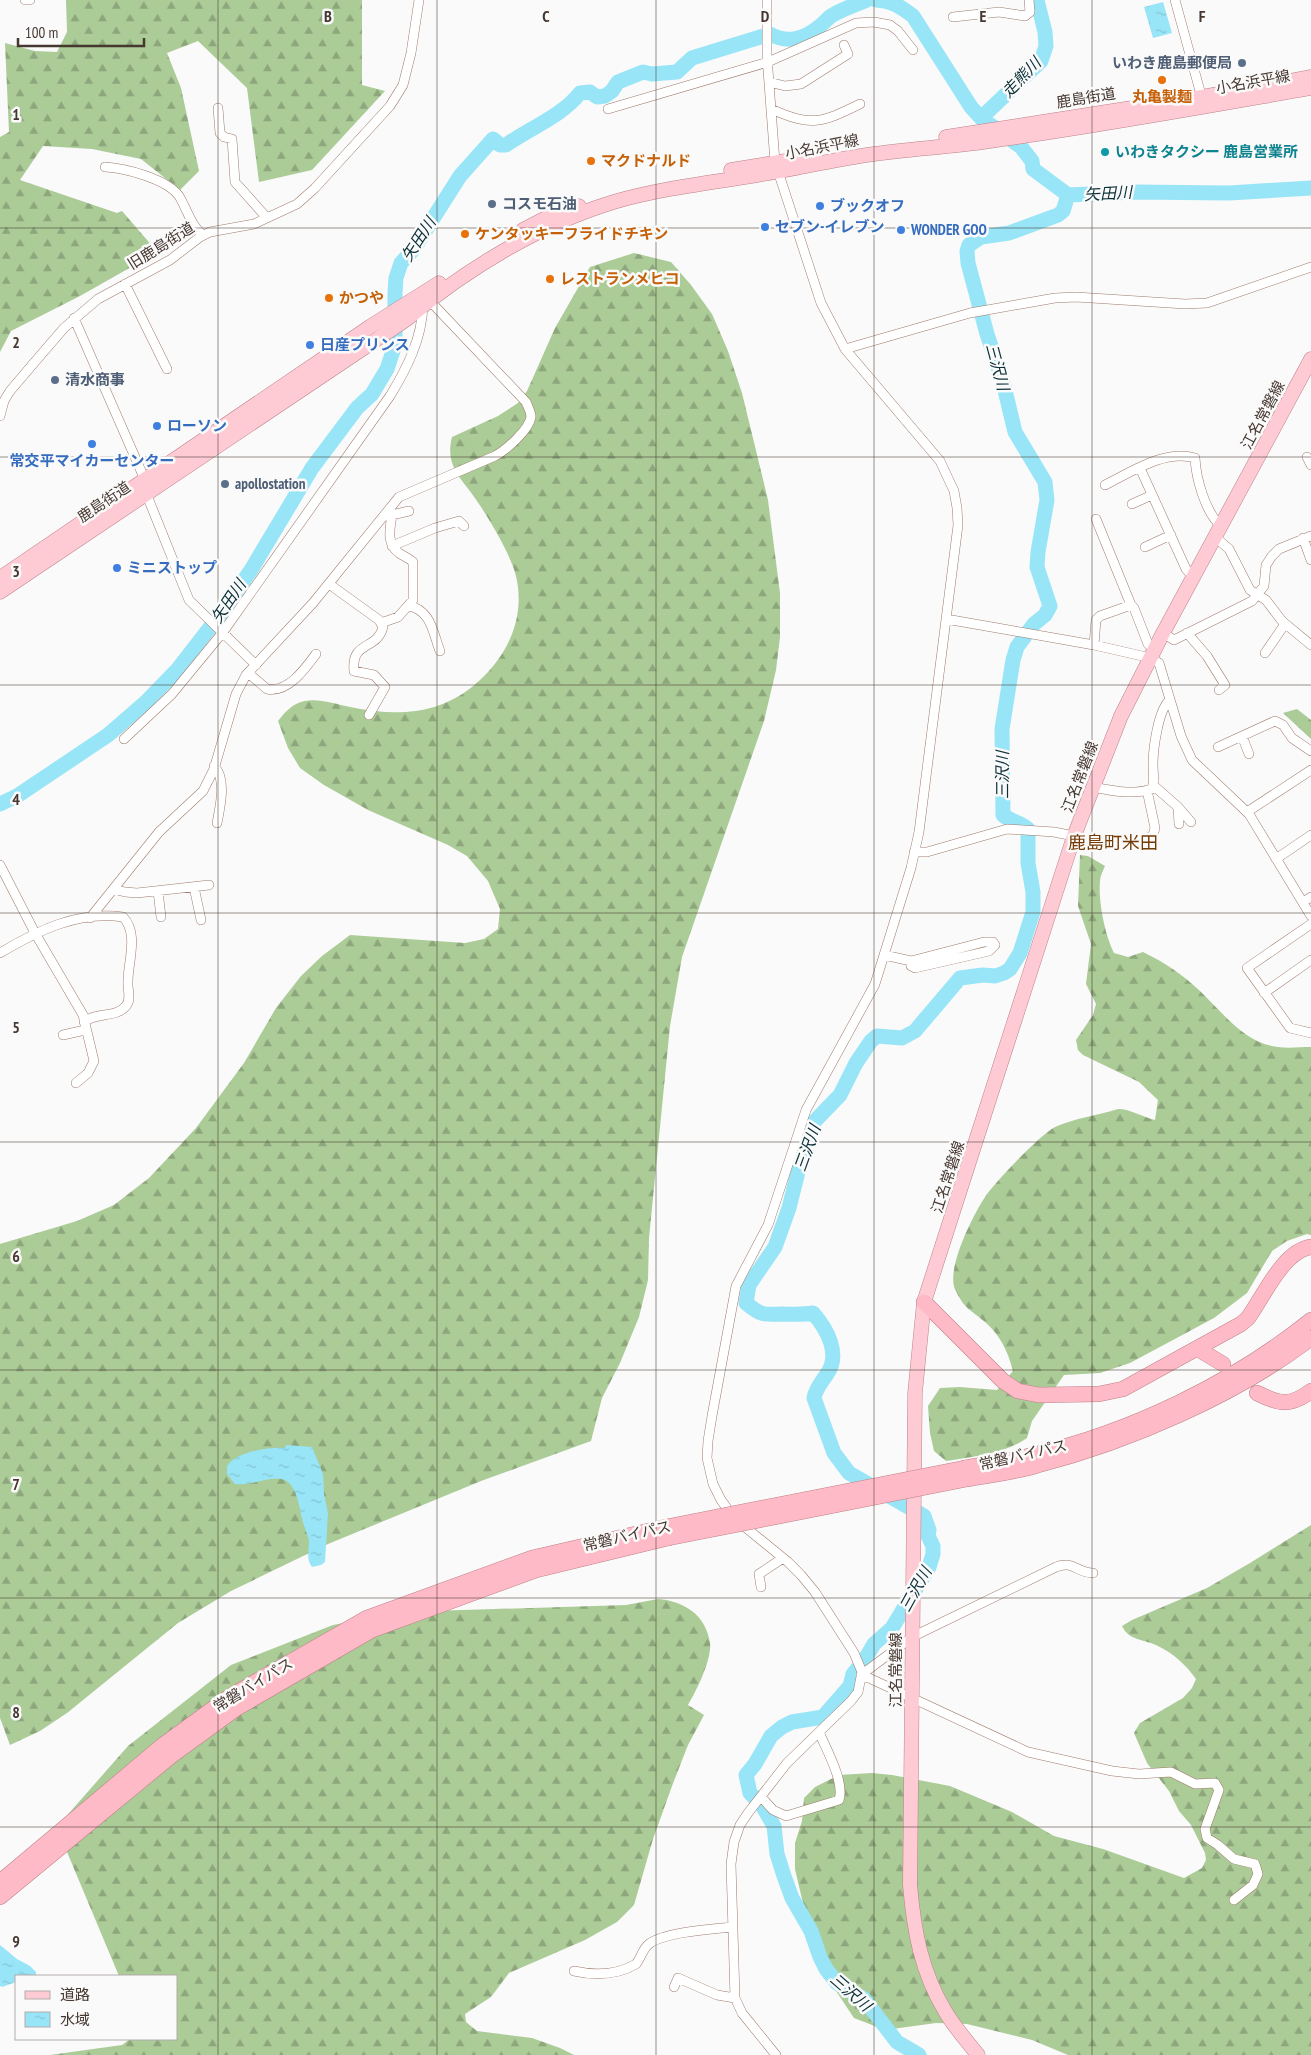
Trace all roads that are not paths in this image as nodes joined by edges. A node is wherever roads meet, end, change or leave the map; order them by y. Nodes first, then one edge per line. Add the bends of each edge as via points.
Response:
1 (25, 0) edge
2 (30, 0) edge
3 (418, 0) edge
4 (767, 0) edge
5 (1028, 0) edge
6 (1175, 0) edge
7 (953, 17) dead end
8 (844, 45) dead end
9 (913, 50) dead end
10 (767, 59) junction
11 (1311, 77) edge
12 (769, 82) junction
13 (1311, 88) edge
14 (1203, 102) junction
15 (860, 104) dead end
16 (218, 108) dead end
17 (608, 109) dead end
18 (771, 109) junction
19 (1014, 132) joint
20 (105, 167) dead end
21 (776, 167) junction
22 (268, 218) junction
23 (203, 235) junction
24 (1311, 267) edge
25 (125, 284) junction
26 (421, 302) junction
27 (74, 318) junction
28 (375, 338) joint
29 (845, 350) junction
30 (1311, 359) edge
31 (167, 370) dead end
32 (0, 416) edge
33 (1307, 456) dead end
34 (1311, 466) edge
35 (1140, 468) junction
36 (146, 486) junction
37 (1105, 486) dead end
38 (1152, 495) junction
39 (1132, 504) dead end
40 (409, 512) dead end
41 (387, 516) junction
42 (1096, 519) dead end
43 (464, 526) dead end
44 (1218, 531) junction
45 (1171, 535) junction
46 (1307, 537) edge
47 (392, 546) junction
48 (1145, 547) dead end
49 (1311, 560) edge
50 (1193, 577) junction
51 (0, 578) edge
52 (329, 584) junction
53 (0, 592) edge
54 (1258, 594) junction
55 (1131, 605) junction
56 (409, 606) junction
57 (946, 619) junction
58 (381, 623) junction
59 (1285, 624) junction
60 (223, 632) junction
61 (1163, 633) junction
62 (1187, 633) junction
63 (1094, 645) junction
64 (1311, 645) edge
65 (440, 652) dead end
66 (1265, 653) dead end
67 (316, 654) dead end
68 (1153, 654) junction
69 (256, 665) junction
70 (248, 673) junction
71 (1219, 690) dead end
72 (1170, 700) junction
73 (370, 715) dead end
74 (1242, 736) junction
75 (124, 739) dead end
76 (1218, 747) dead end
77 (1311, 751) edge
78 (1249, 754) dead end
79 (214, 766) junction
80 (1311, 770) edge
81 (1094, 786) junction
82 (1150, 787) junction
83 (1178, 807) junction
84 (1247, 812) junction
85 (217, 822) dead end
86 (1191, 822) dead end
87 (1179, 824) dead end
88 (1311, 835) edge
89 (1074, 836) junction
90 (1118, 844) dead end
91 (914, 852) junction
92 (1276, 859) junction
93 (0, 865) edge
94 (209, 885) dead end
95 (194, 886) junction
96 (113, 889) junction
97 (158, 891) junction
98 (1311, 897) edge
99 (1303, 902) junction
100 (1311, 916) edge
101 (161, 917) dead end
102 (90, 918) junction
103 (201, 920) dead end
104 (1311, 924) edge
105 (35, 933) junction
106 (0, 953) edge
107 (884, 955) junction
108 (1311, 960) edge
109 (911, 961) junction
110 (1264, 993) junction
111 (85, 1026) junction
112 (1308, 1030) edge
113 (64, 1035) dead end
114 (94, 1056) junction
115 (102, 1063) dead end
116 (76, 1083) dead end
117 (1311, 1247) edge
118 (924, 1302) junction
119 (1311, 1320) edge
120 (1311, 1338) edge
121 (1198, 1349) junction
122 (1223, 1364) dead end
123 (1311, 1391) edge
124 (1257, 1393) dead end
125 (966, 1473) junction
126 (667, 1532) junction
127 (783, 1558) junction
128 (1093, 1574) dead end
129 (761, 1587) dead end
130 (912, 1638) junction
131 (861, 1676) junction
132 (913, 1700) junction
133 (819, 1732) junction
134 (762, 1798) junction
135 (0, 1882) edge
136 (0, 1897) edge
137 (1234, 1900) dead end
138 (733, 1926) junction
139 (574, 1971) dead end
140 (674, 1988) dead end
141 (736, 1998) junction
142 (776, 2055) edge
143 (978, 2055) edge

1 - 2 street
3 - 22 street, 旧鹿島街道 via 403,84 390,106 315,188 297,204
4 - 10 street
5 - 7 street via 1030,12 1025,16 999,12
6 - 14 street
8 - 12 street via 848,54 801,84 785,86
9 - 10 street via 890,25 864,22
10 - 12 street
10 - 17 street
11 - 14 main road, 鹿島街道
12 - 18 street
13 - 14 main road, 小名浜平線
14 - 19 main road, 鹿島街道
15 - 18 street via 829,118 808,121
16 - 22 street via 220,133 232,139 235,182
18 - 21 street
19 - 21 main road, 小名浜平線
20 - 23 street via 116,167 167,185 179,196 197,231
21 - 26 main road, 小名浜平線 via 626,190 592,200 546,218 502,242
21 - 29 street via 821,303
22 - 23 street, 旧鹿島街道
23 - 25 street, 旧鹿島街道 via 170,260
24 - 29 street via 1207,302 1184,304 1055,298 970,313
25 - 27 street, 旧鹿島街道
25 - 31 street
26 - 28 main road, 小名浜平線 via 407,319
26 - 36 main road, 小名浜平線 via 378,322
26 - 41 street via 526,402 531,415 526,428 501,452 402,495
26 - 60 street via 421,325 412,358 393,390
27 - 32 street, 旧鹿島街道 via 10,391
27 - 36 street
28 - 36 main road, 鹿島街道
29 - 57 street via 940,461 954,491 958,525
30 - 44 main road, 江名常磐線
33 - 34 street
35 - 37 street
35 - 38 street
35 - 44 street via 1174,457 1195,458 1198,481
36 - 51 main road
36 - 53 main road, 鹿島街道
36 - 60 street via 189,600
38 - 39 street
38 - 45 street
40 - 41 street
41 - 47 street
41 - 52 street
42 - 55 street
43 - 47 street via 459,521 451,523
44 - 50 main road, 江名常磐線
44 - 54 street via 1250,590
45 - 48 street
45 - 50 street
46 - 49 street
46 - 54 street via 1279,549 1272,556 1266,565 1264,586
47 - 56 street via 413,562 413,600
50 - 61 main road, 江名常磐線
52 - 58 street
52 - 69 street
54 - 59 street
54 - 62 street via 1252,601
55 - 63 street via 1096,620
55 - 68 street
56 - 58 street via 398,617
56 - 65 street via 418,608 430,621
57 - 63 street
57 - 91 street
58 - 73 street via 382,630 374,642 356,653 353,669 356,673 374,675 385,687
59 - 64 street
59 - 66 street
60 - 69 street
60 - 75 street via 172,694
61 - 62 street via 1174,640
61 - 68 main road, 江名常磐線
62 - 71 street via 1208,656 1225,685
63 - 68 street
67 - 70 street via 294,680 273,690 267,690
68 - 72 street via 1159,663
68 - 81 main road, 江名常磐線 via 1121,716
69 - 70 street
70 - 79 street via 236,694
72 - 82 street via 1160,718
72 - 84 street via 1180,736 1192,760
74 - 76 street
74 - 77 street via 1275,721
74 - 78 street
79 - 85 street via 221,784
79 - 96 street via 197,798 159,832
80 - 84 street
81 - 82 street via 1125,792
81 - 89 main road, 江名常磐線
82 - 83 street
82 - 90 street via 1153,834 1144,841
83 - 86 street
83 - 87 street
84 - 92 street
88 - 92 street
89 - 91 street via 1007,829 927,852
89 - 118 main road, 江名常磐線
91 - 107 street
92 - 99 street
93 - 105 street
94 - 95 street
95 - 97 street
95 - 103 street
96 - 97 street
96 - 102 street
97 - 101 street
98 - 99 street
99 - 100 street
102 - 105 street
102 - 111 street via 118,916 126,920 132,947 127,986 130,999 121,1011 93,1016
104 - 110 street via 1247,968
105 - 106 street
105 - 111 street via 83,1015
107 - 109 street
107 - 127 street via 866,1003 806,1110 768,1225 736,1286 708,1441 710,1474 727,1510
108 - 110 street
109 - 109 street via 984,942 995,945 989,951 915,968
110 - 112 street via 1290,1028
111 - 113 street
111 - 114 street
114 - 115 street
114 - 116 street via 92,1066
117 - 121 highway via 1291,1256 1242,1324
118 - 121 highway via 1003,1381 1027,1394 1113,1392
118 - 130 main road, 江名常磐線 via 915,1393
119 - 125 highway, 常磐バイパス via 1226,1378 1154,1413 1098,1436
120 - 125 highway, 常磐バイパス via 1232,1388 1103,1445 1037,1466
121 - 122 highway
123 - 124 highway via 1300,1400 1284,1403 1274,1402
125 - 126 highway, 常磐バイパス, bridge
126 - 135 highway, 常磐バイパス via 532,1558 367,1618 229,1697 163,1745
126 - 136 highway, 常磐バイパス via 536,1570 372,1630 237,1708 171,1756
127 - 129 street via 759,1574
127 - 131 street via 814,1592 854,1654
128 - 130 street via 1063,1564
130 - 131 street
130 - 132 main road, 江名常磐線
131 - 132 street
131 - 133 street via 858,1692
132 - 137 street via 1028,1752 1112,1771 1140,1774 1171,1772 1195,1784 1215,1784 1219,1790 1205,1829 1206,1838 1234,1859 1255,1864 1258,1874 1253,1885
132 - 143 main road, 江名常磐線 via 910,1885 915,1932 926,1972 945,2011
133 - 134 street via 788,1763
133 - 134 street via 838,1779 838,1800 786,1816 773,1810
134 - 138 street via 740,1825 734,1842 731,1858
138 - 139 street via 690,1931 651,1942 636,1964 612,1972 593,1975
138 - 141 street
140 - 141 street via 678,1978
141 - 142 street via 742,2013

